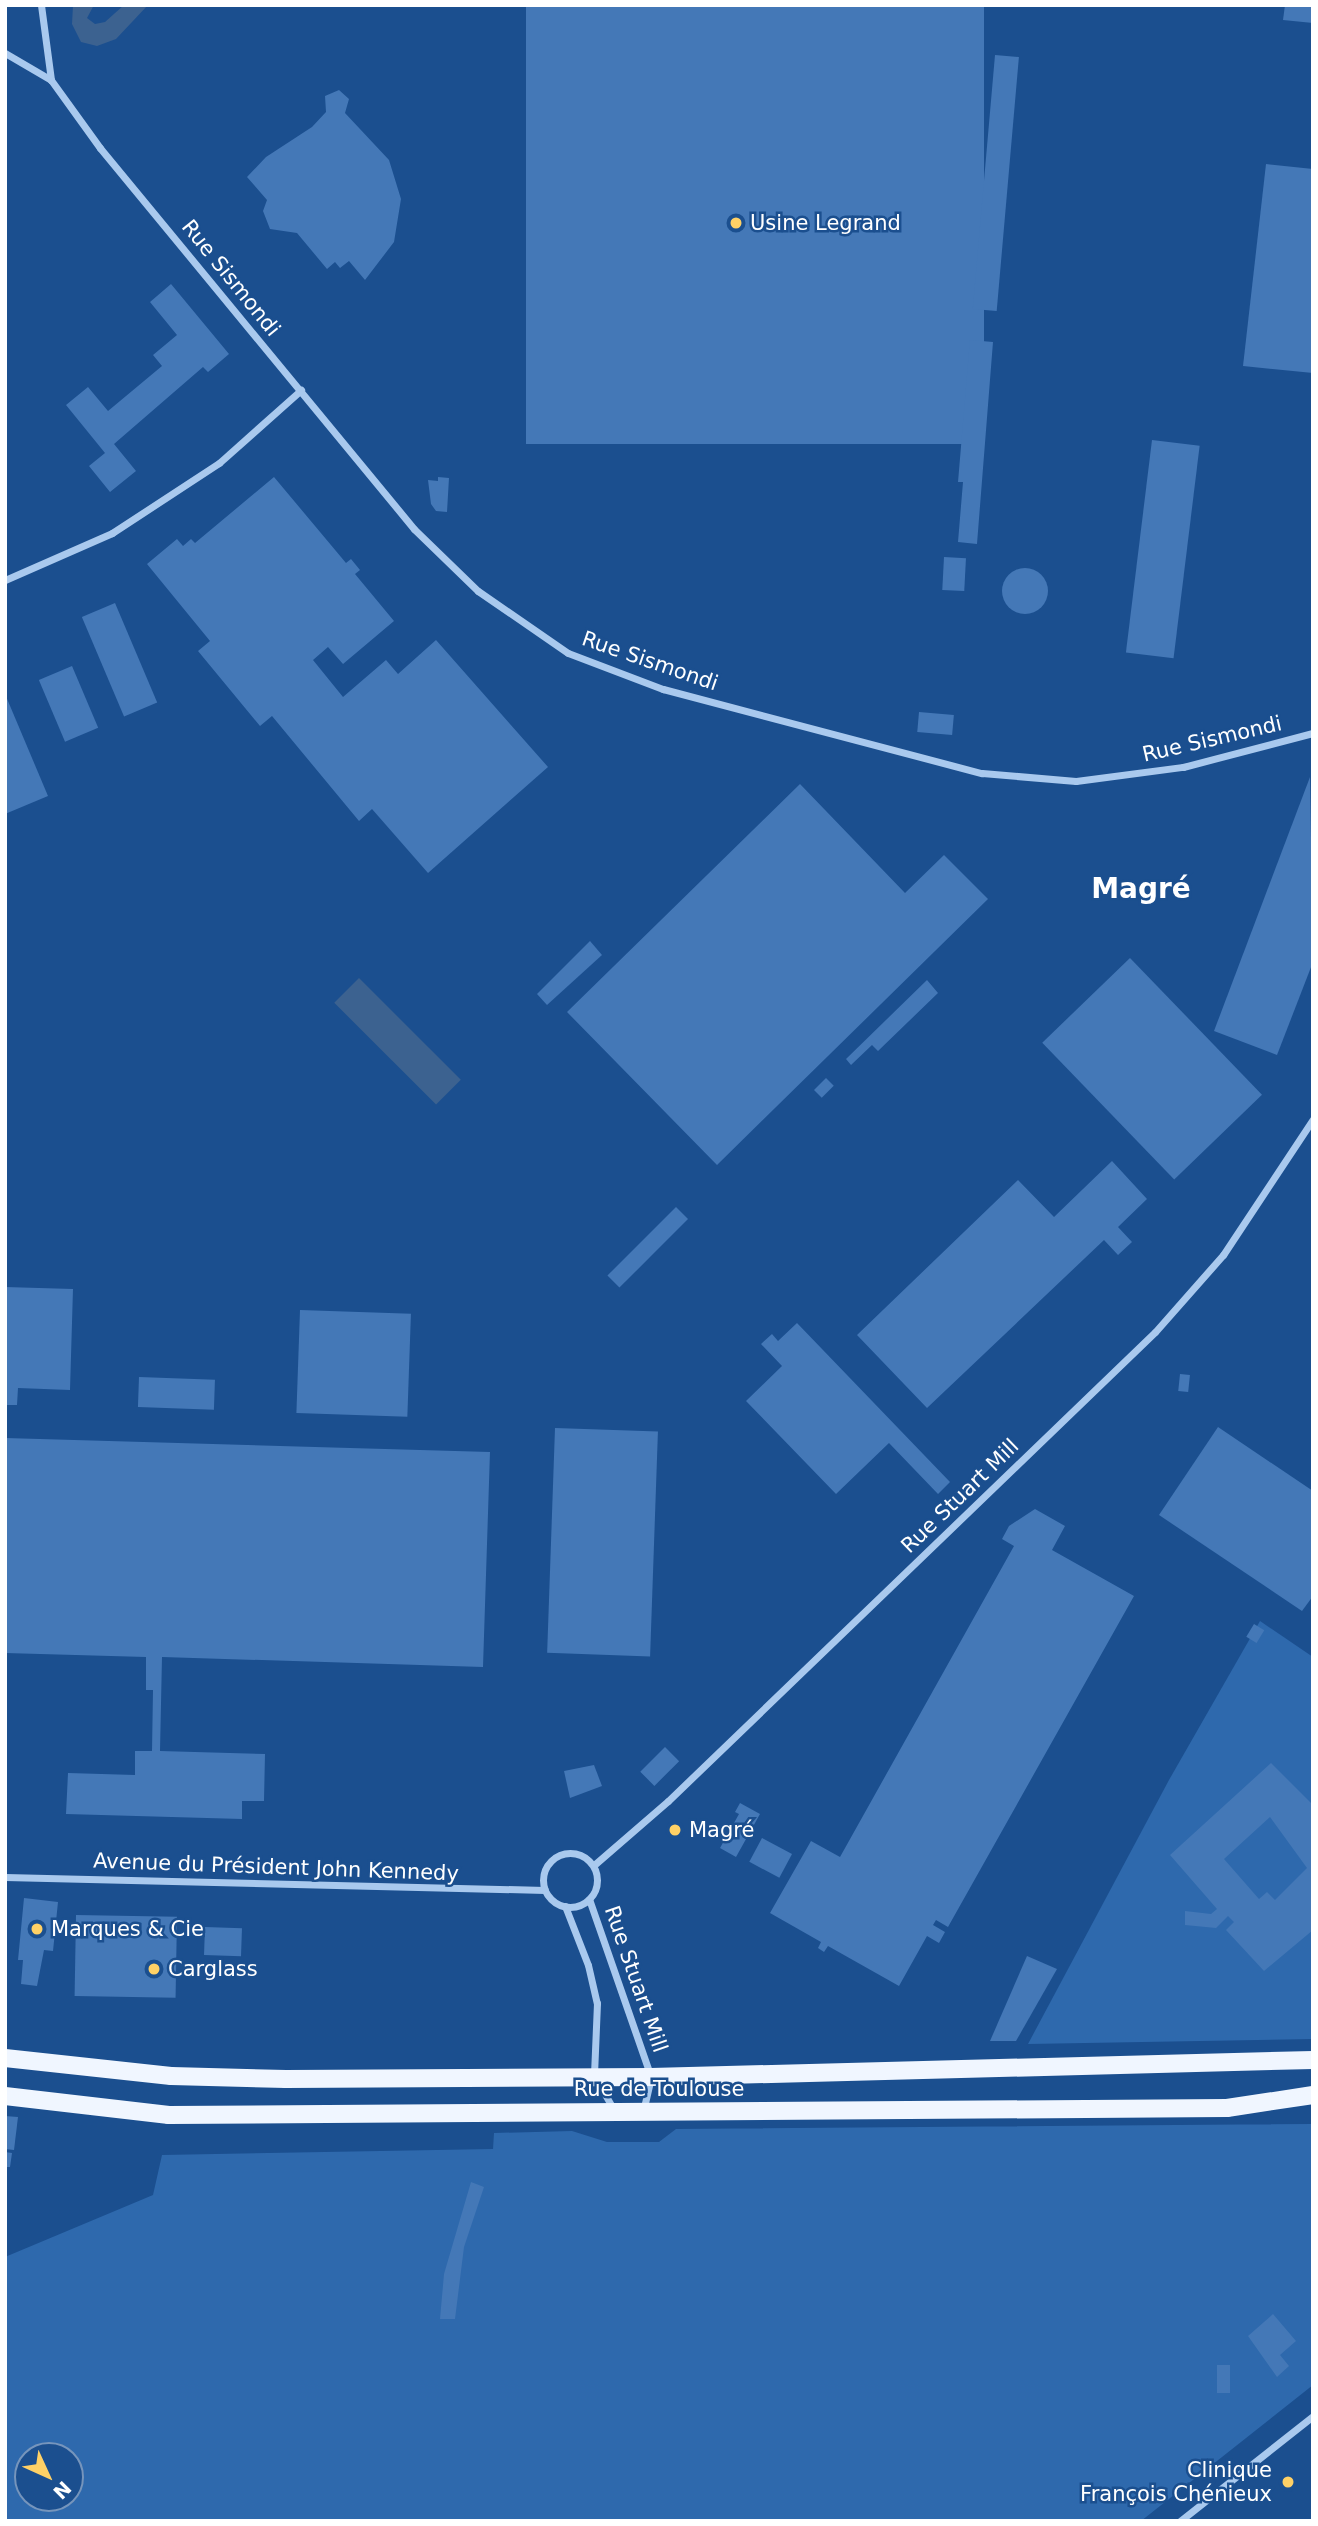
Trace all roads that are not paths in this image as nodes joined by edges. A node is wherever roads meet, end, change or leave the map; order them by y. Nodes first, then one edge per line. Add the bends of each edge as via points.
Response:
1 (41, 5) edge
2 (5, 52) edge
3 (51, 80) junction
4 (301, 390) junction
5 (5, 580) edge
6 (1313, 733) edge
7 (1313, 1119) edge
8 (594, 1865) junction
9 (5, 1877) edge
10 (545, 1890) junction
11 (589, 1899) junction
12 (565, 1906) junction
13 (5, 2058) edge
14 (1313, 2060) edge
15 (594, 2075) junction
16 (651, 2077) junction
17 (5, 2096) edge
18 (1310, 2097) edge
19 (616, 2112) junction
20 (643, 2112) junction
21 (1313, 2416) edge
22 (1180, 2521) edge

1 - 3 street, Rue Sismondi
2 - 3 street, Rue Sismondi
3 - 4 street, Rue Sismondi via 100,148
4 - 5 street via 219,463 112,533
4 - 6 street, Rue Sismondi via 414,529 478,591 568,653 663,689 982,773 1076,781 1183,767
7 - 8 street, Rue Stuart Mill via 1223,1255 1155,1332 668,1801
8 - 10 street via 579,1854 562,1854 547,1865
8 - 11 street via 597,1883
9 - 10 street, Avenue du Président John Kennedy
10 - 12 street
11 - 12 street
11 - 16 street, Rue Stuart Mill
12 - 15 street, Rue Stuart Mill via 597,2003
13 - 15 main road, Rue de Toulouse via 171,2076
14 - 16 main road, Rue de Toulouse
15 - 16 main road, Rue de Toulouse
15 - 19 street
16 - 20 street, Rue Stuart Mill
17 - 19 main road, Rue de Toulouse via 169,2115
18 - 20 main road, Rue de Toulouse via 1227,2108
19 - 20 main road, Rue de Toulouse
21 - 22 street

